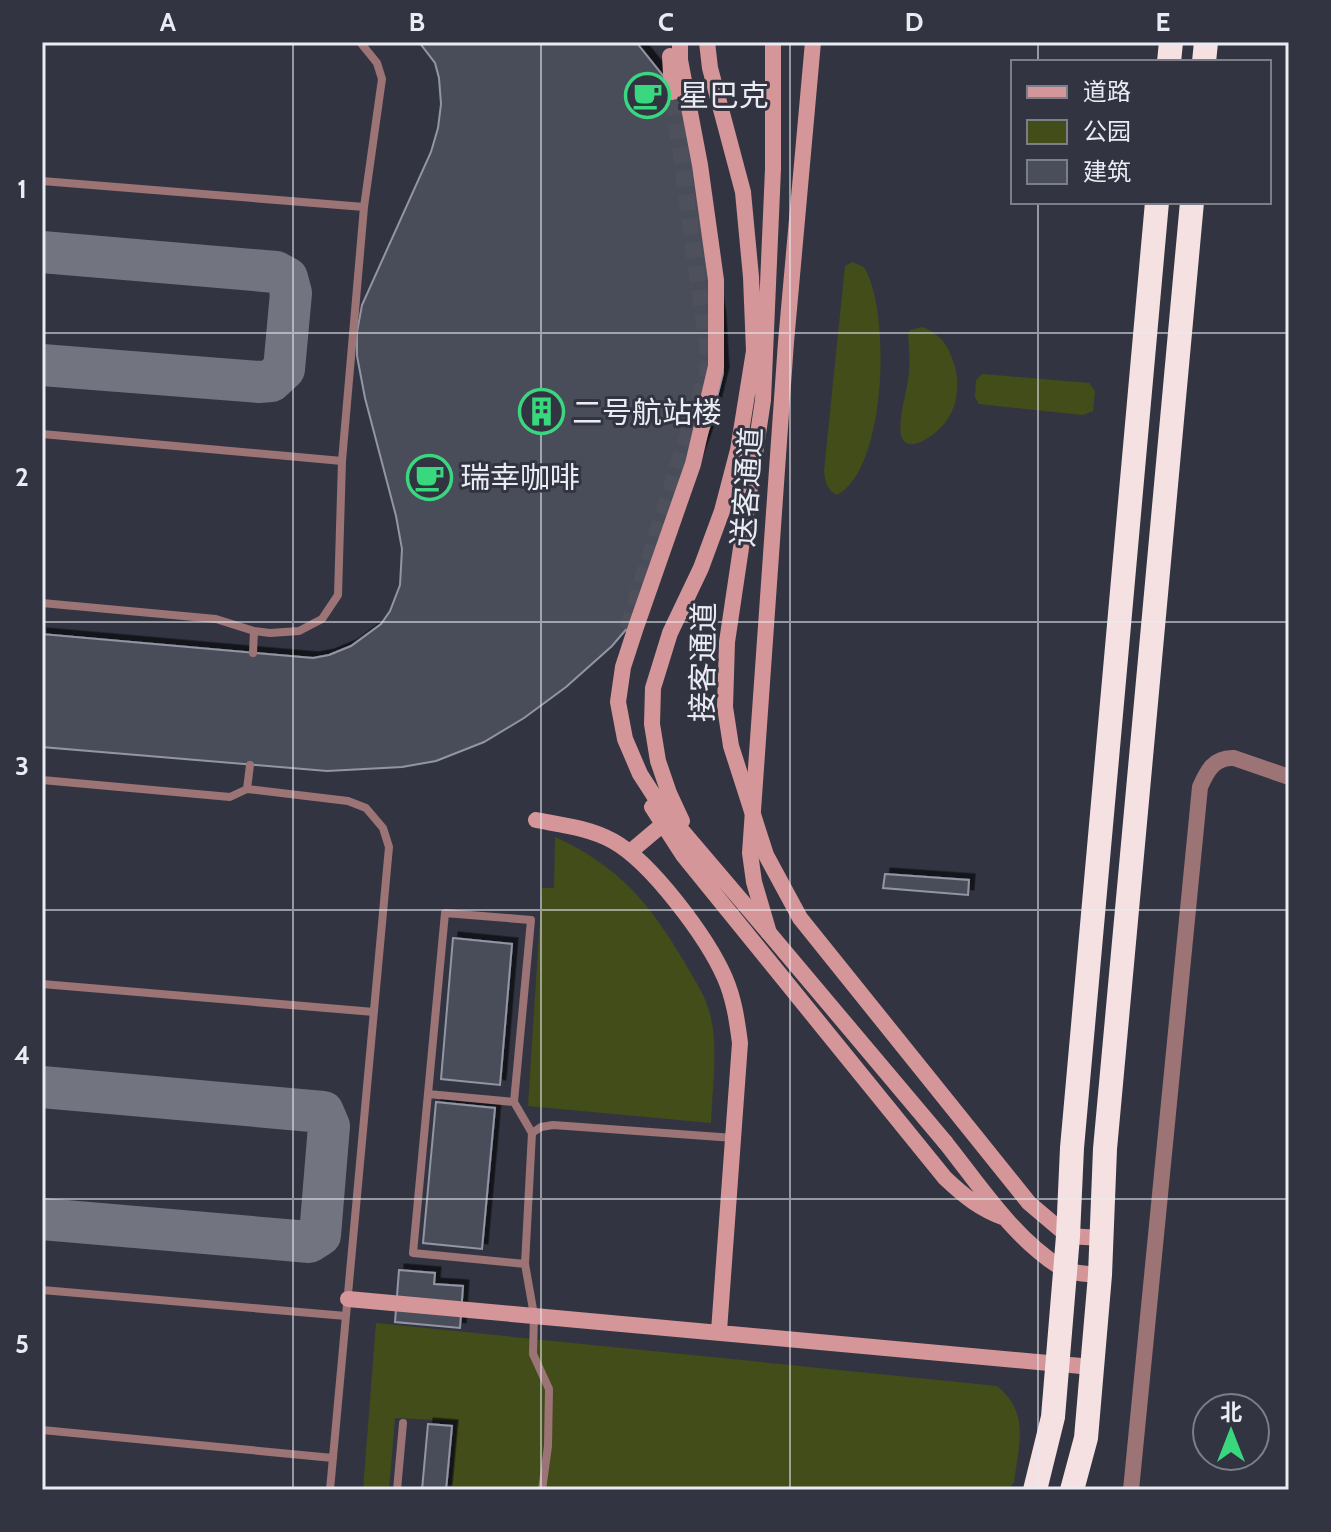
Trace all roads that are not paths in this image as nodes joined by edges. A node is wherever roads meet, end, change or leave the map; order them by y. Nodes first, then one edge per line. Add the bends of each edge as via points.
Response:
1 (360, 42) edge
2 (707, 42) edge
3 (773, 42) edge
4 (813, 42) edge
5 (671, 44) edge
6 (672, 92) tunnel mouth
7 (42, 181) edge
8 (1157, 204) edge
9 (1192, 204) edge
10 (364, 207) junction
11 (42, 434) edge
12 (342, 461) junction
13 (42, 603) edge
14 (627, 629) tunnel mouth
15 (254, 631) junction
16 (253, 653) dead end
17 (250, 765) dead end
18 (1289, 777) edge
19 (42, 780) edge
20 (247, 789) junction
21 (536, 820) dead end
22 (662, 825) junction
23 (693, 843) junction
24 (630, 852) junction
25 (769, 933) junction
26 (42, 984) edge
27 (374, 1012) junction
28 (428, 1094) junction
29 (514, 1102) junction
30 (532, 1133) junction
31 (735, 1138) junction
32 (1005, 1218) junction
33 (1068, 1236) junction
34 (1101, 1238) junction
35 (525, 1264) junction
36 (1066, 1271) junction
37 (1100, 1275) junction
38 (42, 1290) edge
39 (348, 1299) junction
40 (534, 1315) junction
41 (346, 1316) junction
42 (719, 1331) junction
43 (1057, 1363) junction
44 (1092, 1367) junction
45 (403, 1423) dead end
46 (42, 1430) edge
47 (333, 1458) junction
48 (330, 1490) edge
49 (397, 1490) edge
50 (542, 1490) edge
51 (1035, 1490) edge
52 (1072, 1490) edge
53 (1131, 1490) edge

1 - 10 lane via 382,79
2 - 23 main road, 送客通道 via 743,192 754,351 722,511 670,633 651,698 663,778
3 - 33 main road, 接客通道 via 763,400 727,642 725,707 731,746 766,855 800,918 1029,1203
4 - 25 main road, 送客通道, bridge via 749,839 754,882
5 - 6 main road
5 - 23 main road, 送客通道 via 680,60 700,165 716,280 716,366 693,464 632,640 618,702 621,726 640,774
7 - 10 lane
8 - 33 highway
9 - 34 highway
10 - 12 lane
11 - 12 lane
12 - 15 lane via 338,595 322,619 299,631
13 - 15 lane via 216,619
14 - 22 main road via 612,687 615,729 623,755
15 - 16 lane
17 - 20 lane
18 - 53 street via 1224,758 1212,764 1200,787
19 - 20 lane via 230,797
20 - 27 lane via 348,801 366,808 383,828 389,847
21 - 24 main road via 596,833
22 - 24 main road
22 - 32 main road via 945,1178 983,1210
23 - 25 main road, 送客通道
24 - 31 main road via 661,883 701,938 732,997 740,1043
25 - 32 main road, 送客通道, bridge
26 - 27 lane
27 - 39 lane
28 - 29 lane
28 - 29 lane via 445,913 531,920
28 - 35 lane via 413,1253
29 - 30 lane
30 - 31 lane via 553,1125
30 - 35 lane
31 - 42 main road
32 - 36 main road
33 - 34 main road
33 - 36 highway
34 - 37 highway
35 - 40 lane
36 - 37 main road
36 - 43 highway
37 - 44 highway
38 - 41 lane
39 - 40 main road
39 - 41 lane
40 - 42 main road
40 - 50 lane via 533,1354 549,1389
41 - 47 lane
42 - 43 main road
43 - 44 main road
43 - 51 highway via 1053,1417
44 - 52 highway via 1086,1438
45 - 49 lane
46 - 47 lane
47 - 48 lane

